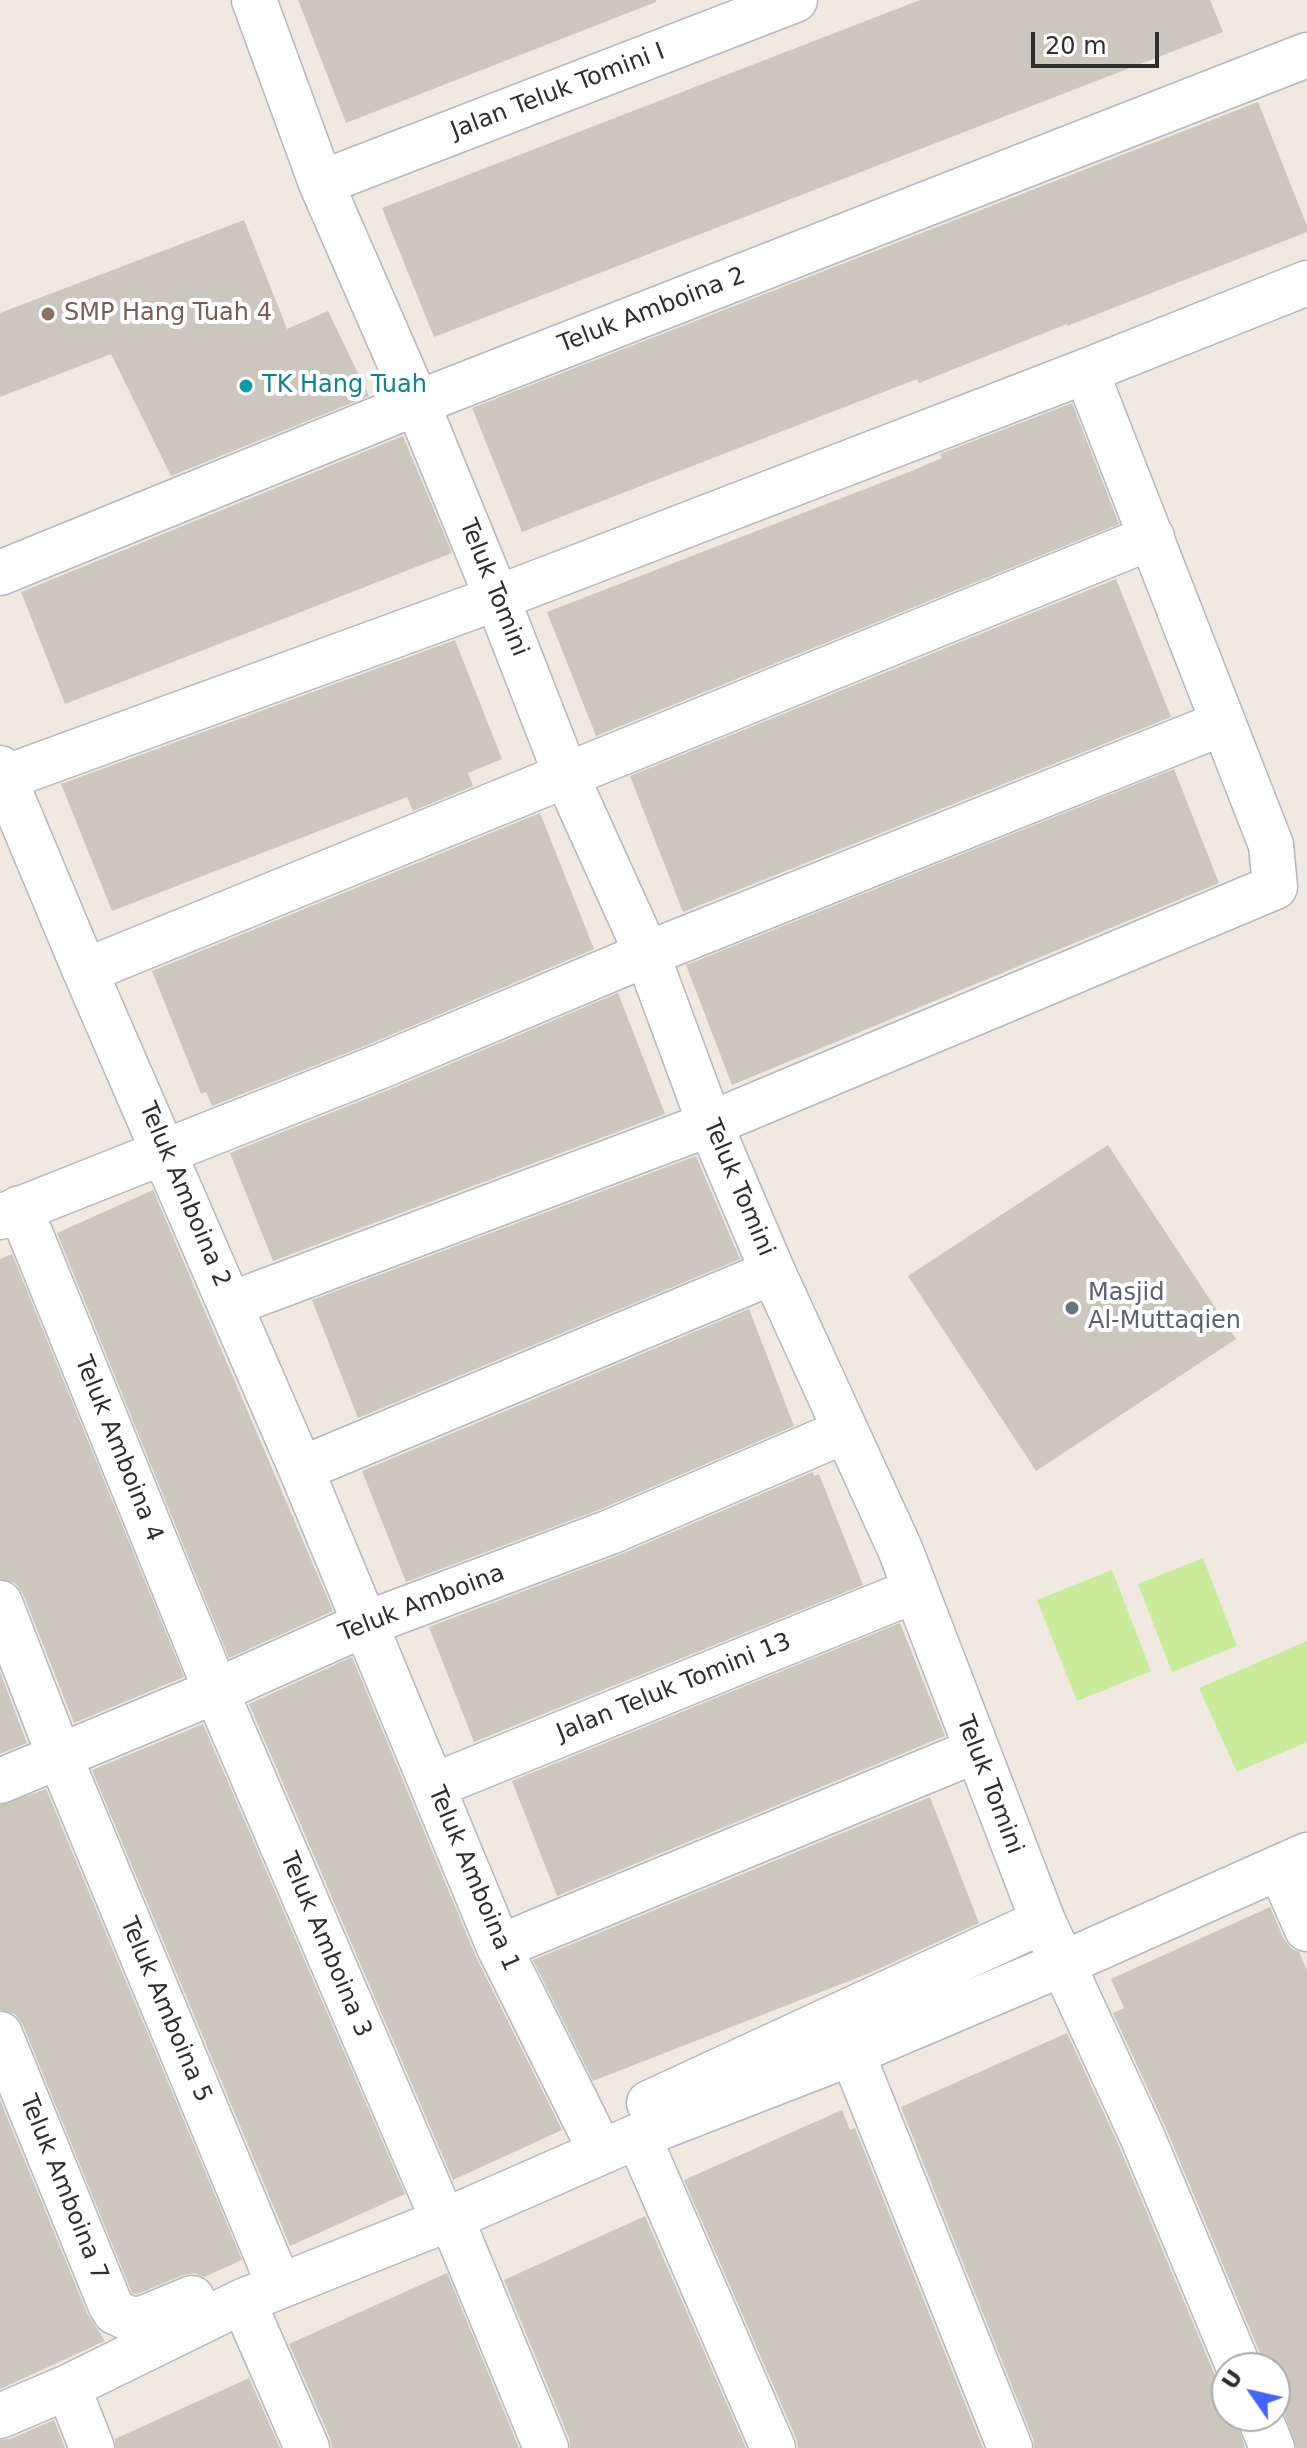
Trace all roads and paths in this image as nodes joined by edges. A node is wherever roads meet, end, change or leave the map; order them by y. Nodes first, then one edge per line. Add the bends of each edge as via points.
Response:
1 (254, 0) edge
2 (795, 0) edge
3 (1307, 55) edge
4 (321, 183) junction
5 (1307, 283) edge
6 (1086, 371) junction
7 (417, 403) junction
8 (1152, 537) junction
9 (0, 573) edge
10 (497, 598) junction
11 (1223, 723) junction
12 (2, 773) edge
13 (566, 775) junction
14 (647, 954) junction
15 (85, 971) junction
16 (710, 1124) junction
17 (165, 1152) junction
18 (10, 1212) edge
19 (773, 1272) junction
20 (231, 1304) junction
21 (845, 1431) junction
22 (301, 1469) junction
23 (916, 1590) junction
24 (0, 1603) edge
25 (365, 1624) junction
26 (216, 1691) junction
27 (975, 1751) junction
28 (59, 1755) junction
29 (0, 1781) edge
30 (433, 1786) junction
31 (1294, 1861) edge
32 (1043, 1921) junction
33 (1307, 1929) edge
34 (499, 1947) junction
35 (1062, 1964) junction
36 (0, 2034) edge
37 (852, 2053) junction
38 (590, 2130) junction
39 (638, 2136) junction
40 (442, 2208) junction
41 (271, 2266) junction
42 (243, 2301) junction
43 (1232, 2352) edge
44 (68, 2387) junction
45 (0, 2416) edge
46 (92, 2448) edge
47 (307, 2448) edge
48 (546, 2448) edge
49 (773, 2448) edge
50 (1010, 2448) edge

1 - 4 street, Teluk Tomini
2 - 4 street, Jalan Teluk Tomini I
3 - 7 street, Teluk Amboina 2
4 - 7 street, Teluk Tomini
5 - 6 street
6 - 8 street
6 - 10 street
7 - 9 street, Teluk Amboina 2
7 - 10 street, Teluk Tomini
8 - 11 street
8 - 13 street
10 - 12 street
10 - 13 street, Teluk Tomini
11 - 14 street
11 - 16 street via 1271,845 1275,887
12 - 15 street, Teluk Amboina 2
13 - 14 street, Teluk Tomini
13 - 15 street
14 - 16 street, Teluk Tomini
14 - 17 street
15 - 17 street, Teluk Amboina 2
16 - 19 street, Teluk Tomini
16 - 20 street
17 - 18 street
17 - 20 street, Teluk Amboina 2
18 - 26 street, Teluk Amboina 4
19 - 21 street, Teluk Tomini
19 - 22 street
20 - 22 street, Teluk Amboina 2
21 - 23 street, Teluk Tomini
21 - 25 street, Teluk Amboina via 610,1532
22 - 25 street, Teluk Amboina 2
23 - 27 street, Teluk Tomini
23 - 30 street, Jalan Teluk Tomini 13
24 - 28 street, Teluk Amboina 5
25 - 26 street, Teluk Amboina
25 - 30 street, Teluk Amboina 1
26 - 28 street, Teluk Amboina
26 - 40 street, Teluk Amboina 3
27 - 32 street, Teluk Tomini
27 - 34 street
28 - 29 street, Teluk Amboina
28 - 41 street, Teluk Amboina 5
30 - 34 street, Teluk Amboina 1
31 - 33 street
31 - 35 street
32 - 35 street, Teluk Tomini
32 - 38 street
34 - 38 street, Teluk Amboina 1
35 - 37 street
35 - 43 street, Teluk Tomini via 1142,2136
36 - 41 street, Teluk Amboina 7 via 110,2304 124,2317 144,2318
37 - 39 street
37 - 50 street
38 - 40 street
39 - 40 street
39 - 49 street
40 - 41 street
40 - 42 street
40 - 48 street, Teluk Amboina 3
42 - 44 street
42 - 47 street
44 - 45 street
44 - 46 street

